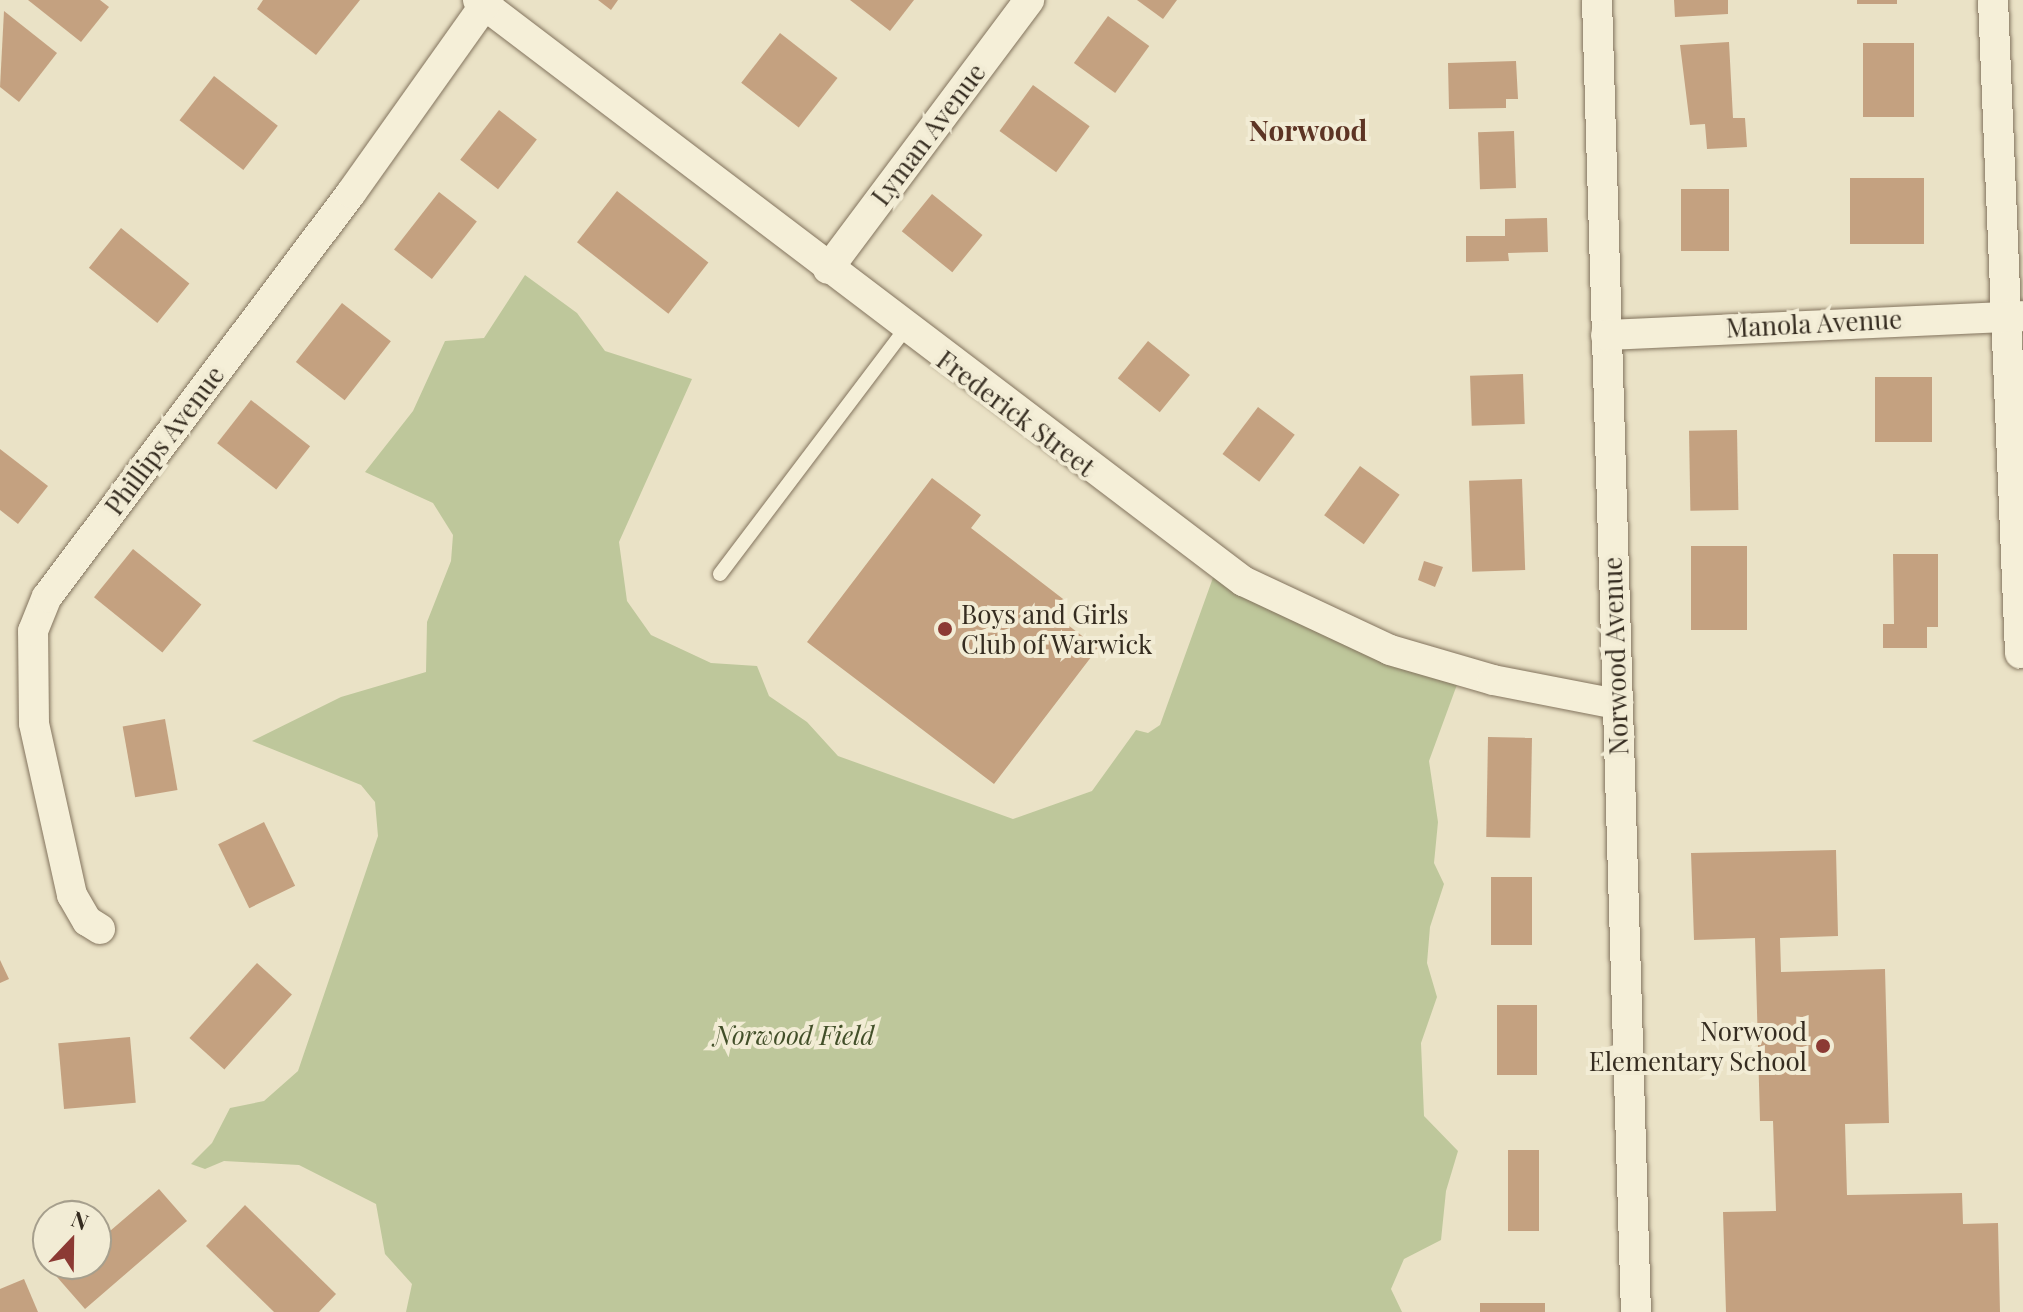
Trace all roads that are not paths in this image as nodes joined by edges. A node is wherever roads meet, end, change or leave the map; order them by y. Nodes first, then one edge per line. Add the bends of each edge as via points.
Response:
1 (1029, 0) edge
2 (1597, 0) edge
3 (1993, 0) edge
4 (483, 2) edge
5 (828, 269) junction
6 (2016, 316) edge
7 (905, 329) junction
8 (1606, 335) junction
9 (720, 574) dead end
10 (2020, 653) dead end
11 (1616, 704) junction
12 (100, 929) dead end
13 (1636, 1312) edge

1 - 5 street, Lyman Avenue
2 - 8 street, Norwood Avenue
3 - 6 street
4 - 5 street, Frederick Street
4 - 12 street, Phillips Avenue via 351,193 47,597 33,631 34,723 72,895 87,921
5 - 7 street, Frederick Street
6 - 8 street, Manola Avenue
6 - 10 street
7 - 9 lane
7 - 11 street, Frederick Street via 1166,526 1277,599 1390,650 1493,680
8 - 11 street, Norwood Avenue
11 - 13 street, Norwood Avenue

